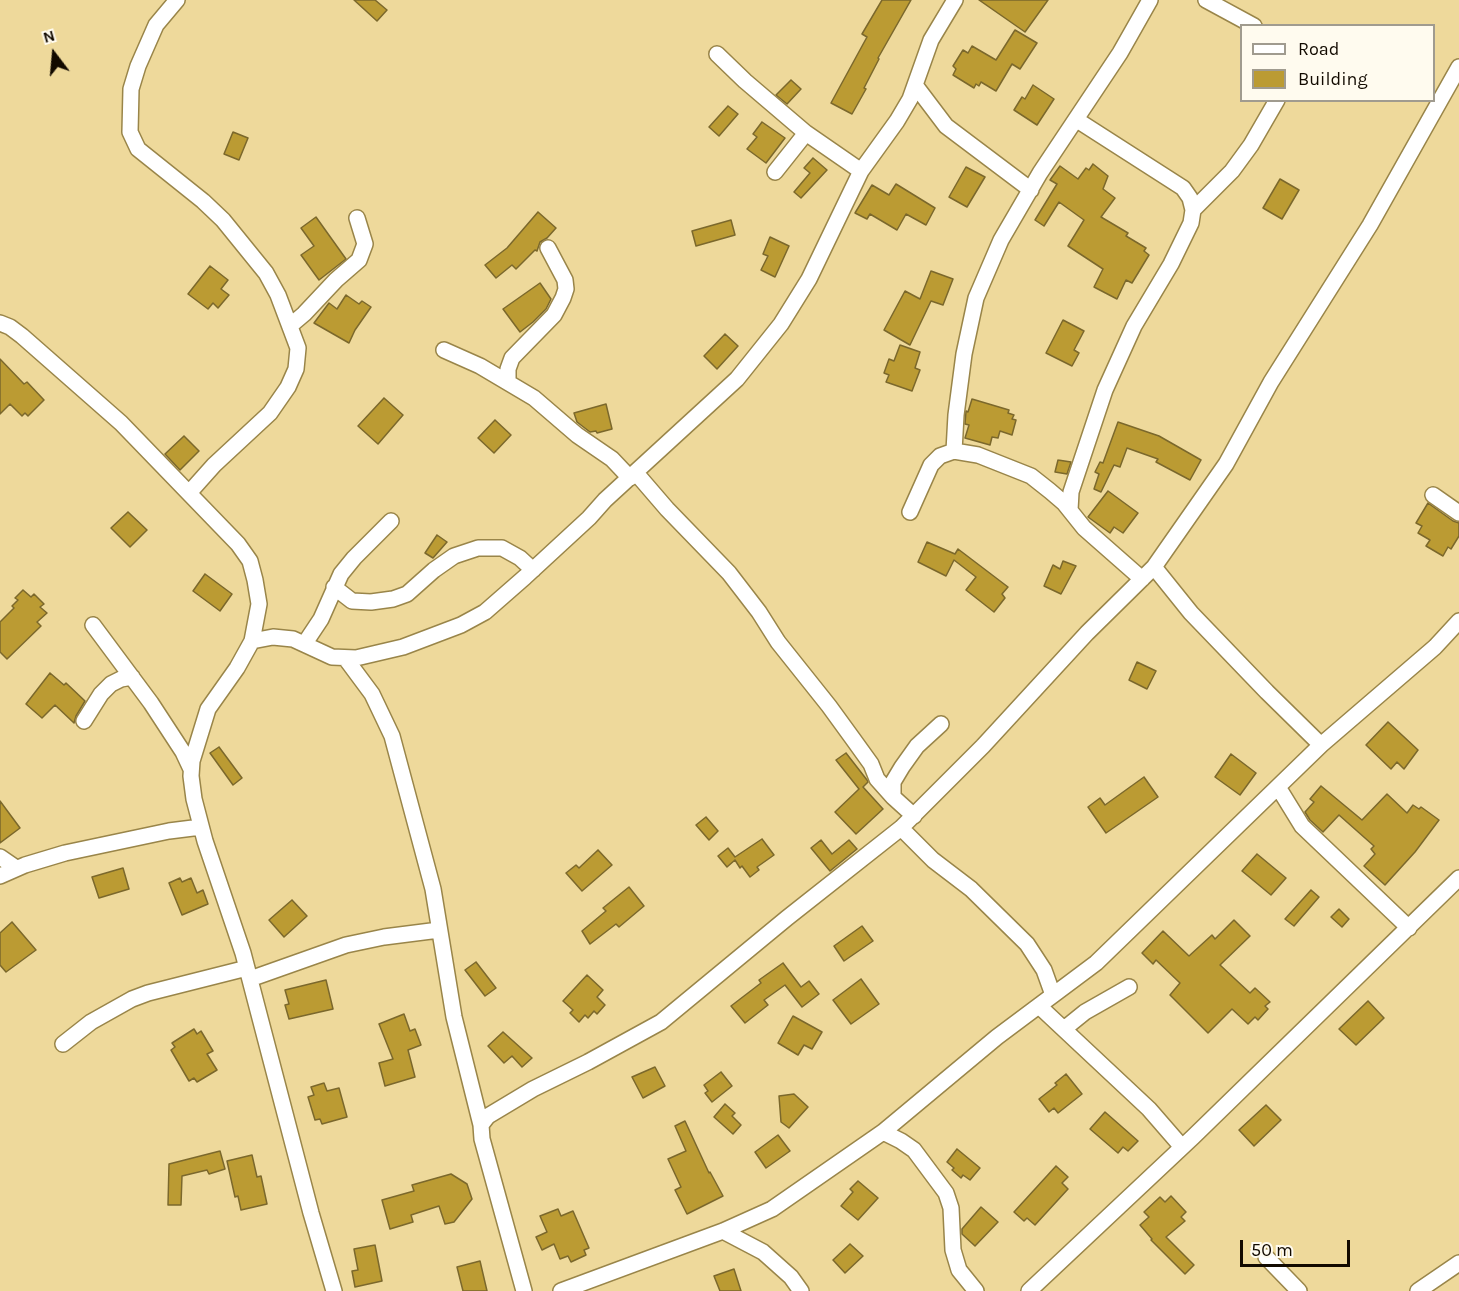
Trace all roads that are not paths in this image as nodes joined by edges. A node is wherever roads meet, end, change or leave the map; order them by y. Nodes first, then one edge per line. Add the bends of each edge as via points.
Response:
1 (955, 0) edge
2 (1150, 0) edge
3 (1206, 0) edge
4 (175, 1) edge
5 (1250, 24) edge
6 (717, 54) dead end
7 (1459, 67) edge
8 (915, 85) junction
9 (1276, 102) edge
10 (1077, 120) junction
11 (806, 133) junction
12 (861, 171) junction
13 (775, 172) dead end
14 (1031, 190) junction
15 (1193, 210) junction
16 (357, 218) dead end
17 (548, 248) dead end
18 (0, 323) edge
19 (291, 325) junction
20 (444, 350) dead end
21 (508, 382) junction
22 (954, 451) junction
23 (633, 475) junction
24 (189, 493) junction
25 (1433, 495) dead end
26 (1070, 510) junction
27 (910, 512) dead end
28 (1459, 513) edge
29 (391, 521) dead end
30 (1155, 567) junction
31 (533, 570) junction
32 (1142, 579) junction
33 (334, 587) junction
34 (1459, 621) edge
35 (93, 625) dead end
36 (252, 641) junction
37 (305, 643) junction
38 (346, 659) junction
39 (132, 677) junction
40 (84, 721) dead end
41 (941, 724) dead end
42 (1321, 745) junction
43 (191, 769) junction
44 (1278, 787) junction
45 (893, 797) junction
46 (914, 816) junction
47 (201, 827) junction
48 (902, 828) junction
49 (0, 857) edge
50 (16, 868) junction
51 (0, 876) edge
52 (1459, 878) edge
53 (1409, 928) junction
54 (439, 930) junction
55 (249, 974) junction
56 (1129, 987) dead end
57 (1053, 995) junction
58 (1039, 1006) junction
59 (1064, 1029) junction
60 (63, 1044) dead end
61 (481, 1125) junction
62 (883, 1132) junction
63 (1182, 1147) junction
64 (723, 1231) junction
65 (1266, 1257) dead end
66 (1459, 1263) edge
67 (334, 1291) edge
68 (524, 1291) edge
69 (561, 1291) edge
70 (801, 1291) edge
71 (976, 1291) edge
72 (1029, 1291) edge
73 (1299, 1291) edge
74 (1418, 1291) edge

1 - 8 street via 931,40
2 - 10 street
3 - 5 street
4 - 19 street via 156,25 138,66 131,89 130,132 138,149 223,220 266,273
6 - 11 street
7 - 30 street via 1370,225 1271,382 1226,464
8 - 12 street via 897,121
8 - 14 street via 946,126
9 - 15 street via 1232,171
10 - 14 street
10 - 15 street via 1183,188
11 - 12 street
11 - 13 street
12 - 23 street via 809,279 781,324 737,379
14 - 22 street via 1001,240 976,298 964,354
15 - 26 street via 1186,234 1134,326 1105,390 1071,492
16 - 19 street via 365,244 359,260
17 - 21 street via 566,289 554,315 512,358
18 - 24 street via 22,336 121,423
19 - 24 street via 298,348 296,369 288,387 270,413
20 - 21 street
21 - 23 street
22 - 26 street via 978,455 1031,476
22 - 27 street via 940,456 931,465
23 - 31 street
23 - 45 street via 729,573
24 - 36 street via 250,561 259,604
25 - 28 street
26 - 32 street via 1084,528
29 - 33 street via 354,558
30 - 32 street
30 - 42 street via 1191,613
31 - 33 street via 502,548 478,548 454,556 407,594 393,599 352,601
31 - 38 street via 485,612 461,625 402,646
32 - 46 street
33 - 37 street via 321,619
34 - 42 street via 1435,647
35 - 39 street
36 - 37 street via 273,637
36 - 43 street via 208,709
37 - 38 street via 332,657
38 - 54 street via 372,693 392,736 433,889
39 - 40 street via 111,684
39 - 43 street
41 - 45 street via 902,766 893,782
42 - 44 street
43 - 47 street
44 - 53 street via 1302,826
44 - 57 street via 1096,963
45 - 46 street
46 - 48 street
47 - 50 street via 108,844
47 - 55 street
48 - 57 street via 1027,944 1044,970
48 - 61 street via 661,1022 501,1107
49 - 50 street
50 - 51 street
52 - 53 street
53 - 63 street
54 - 55 street via 346,945
54 - 61 street via 454,1017
55 - 60 street via 157,990 132,999 91,1022
55 - 67 street
56 - 59 street
57 - 58 street
58 - 59 street
58 - 62 street
59 - 63 street via 1149,1108
61 - 68 street
62 - 64 street via 772,1209
62 - 71 street via 914,1150 946,1192 959,1270
63 - 72 street
64 - 69 street
64 - 70 street via 763,1252
65 - 73 street
66 - 74 street

